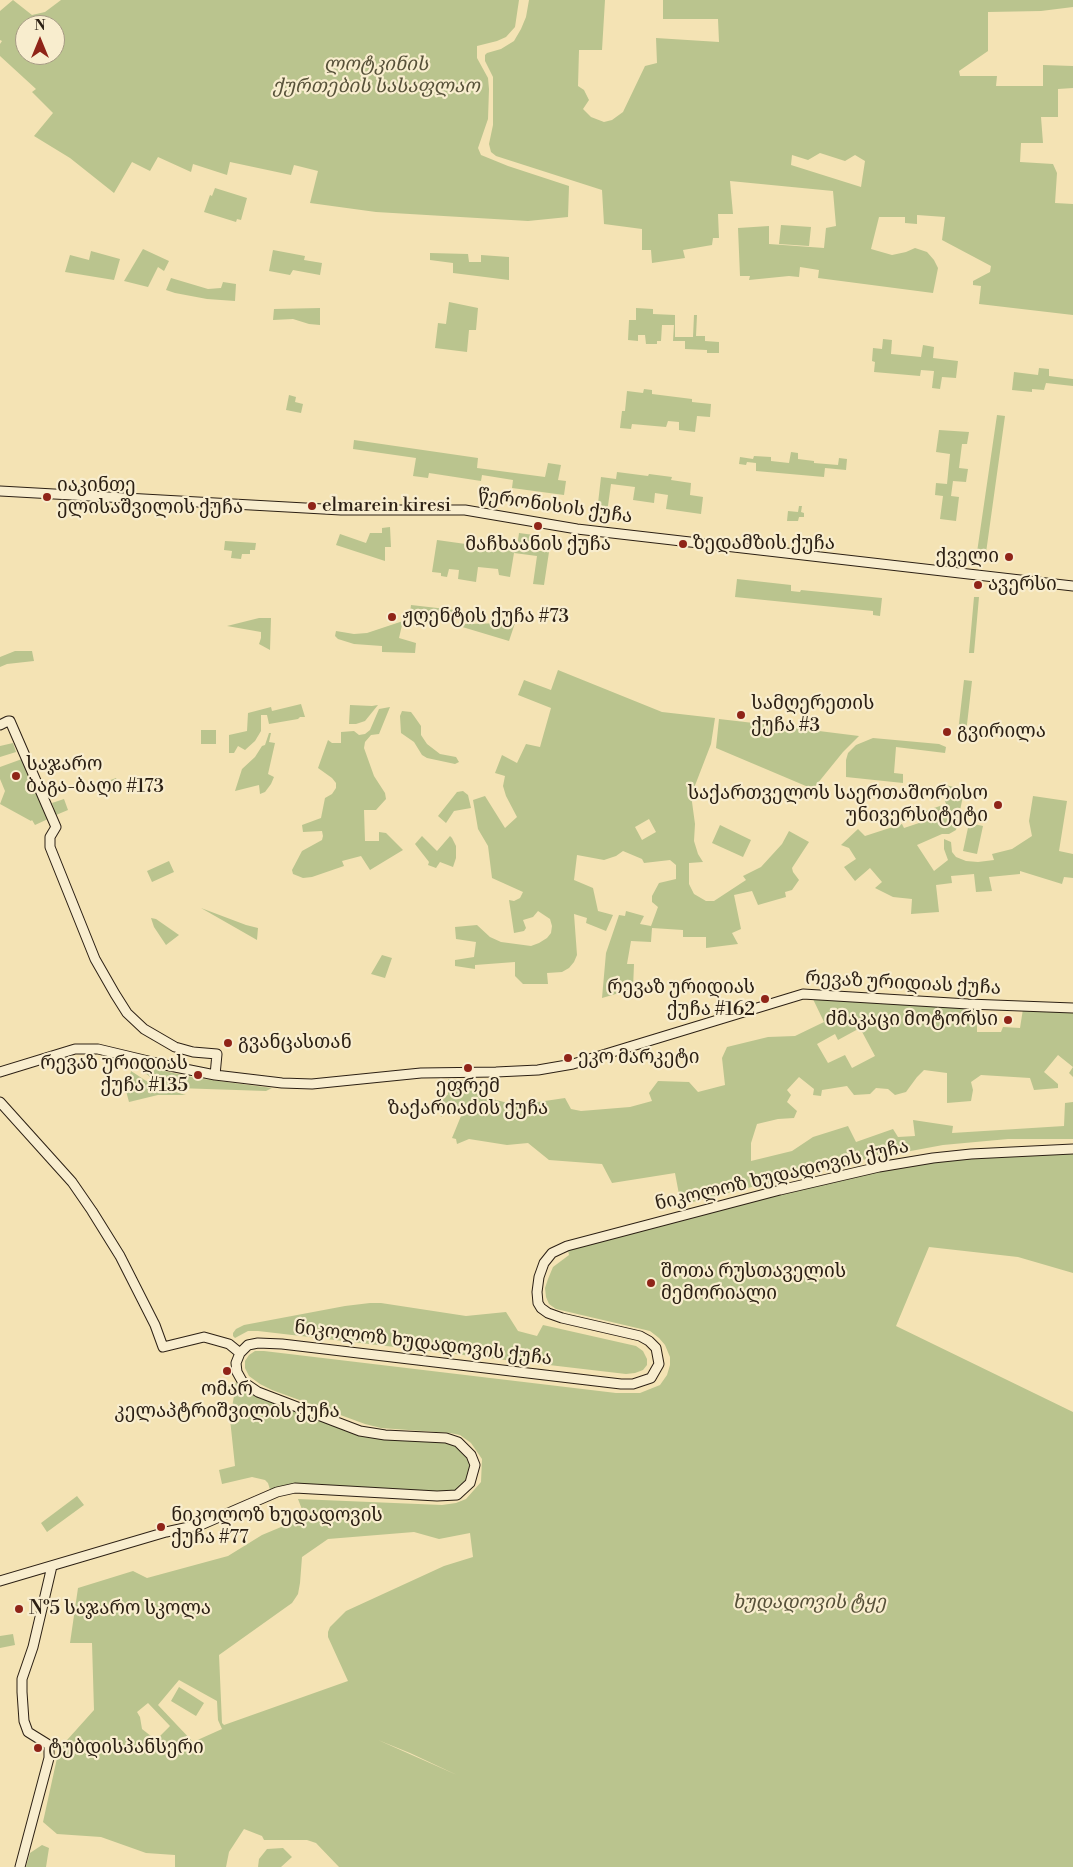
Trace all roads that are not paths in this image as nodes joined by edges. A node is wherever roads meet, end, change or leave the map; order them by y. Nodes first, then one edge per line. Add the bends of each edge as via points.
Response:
1 (0, 491) edge
2 (1073, 586) edge
3 (0, 725) edge
4 (1073, 1008) edge
5 (0, 1072) edge
6 (215, 1075) junction
7 (0, 1102) edge
8 (1073, 1149) edge
9 (240, 1353) junction
10 (52, 1566) junction
11 (0, 1581) edge
12 (20, 1867) edge

1 - 2 street, წერონისის ქუჩა via 341,510 465,510 577,528
3 - 6 street via 10,721 56,827 49,842 94,959 115,994 127,1013 144,1029 175,1047 217,1054
4 - 6 street, რევაზ ურიდიას ქუჩა via 803,994 573,1064 538,1070 421,1073 312,1084
5 - 6 street, რევაზ ურიდიას ქუჩა via 75,1049 98,1049
7 - 9 street via 72,1182 87,1204 120,1256 163,1347 204,1337 229,1344
8 - 9 street, ნიკოლოზ ხუდადოვის ქუჩა via 961,1155 879,1167 567,1246 552,1253 539,1277 537,1292 541,1308 562,1318 640,1336 656,1348 659,1364 651,1378 633,1384 273,1344 254,1343
9 - 10 street via 237,1372 242,1381 258,1392 360,1431 446,1438 458,1442 471,1455 475,1465 470,1483 457,1495 437,1496 295,1488 276,1492 203,1524
10 - 11 street
10 - 12 street via 22,1679 24,1721 28,1732 49,1745 49,1758

